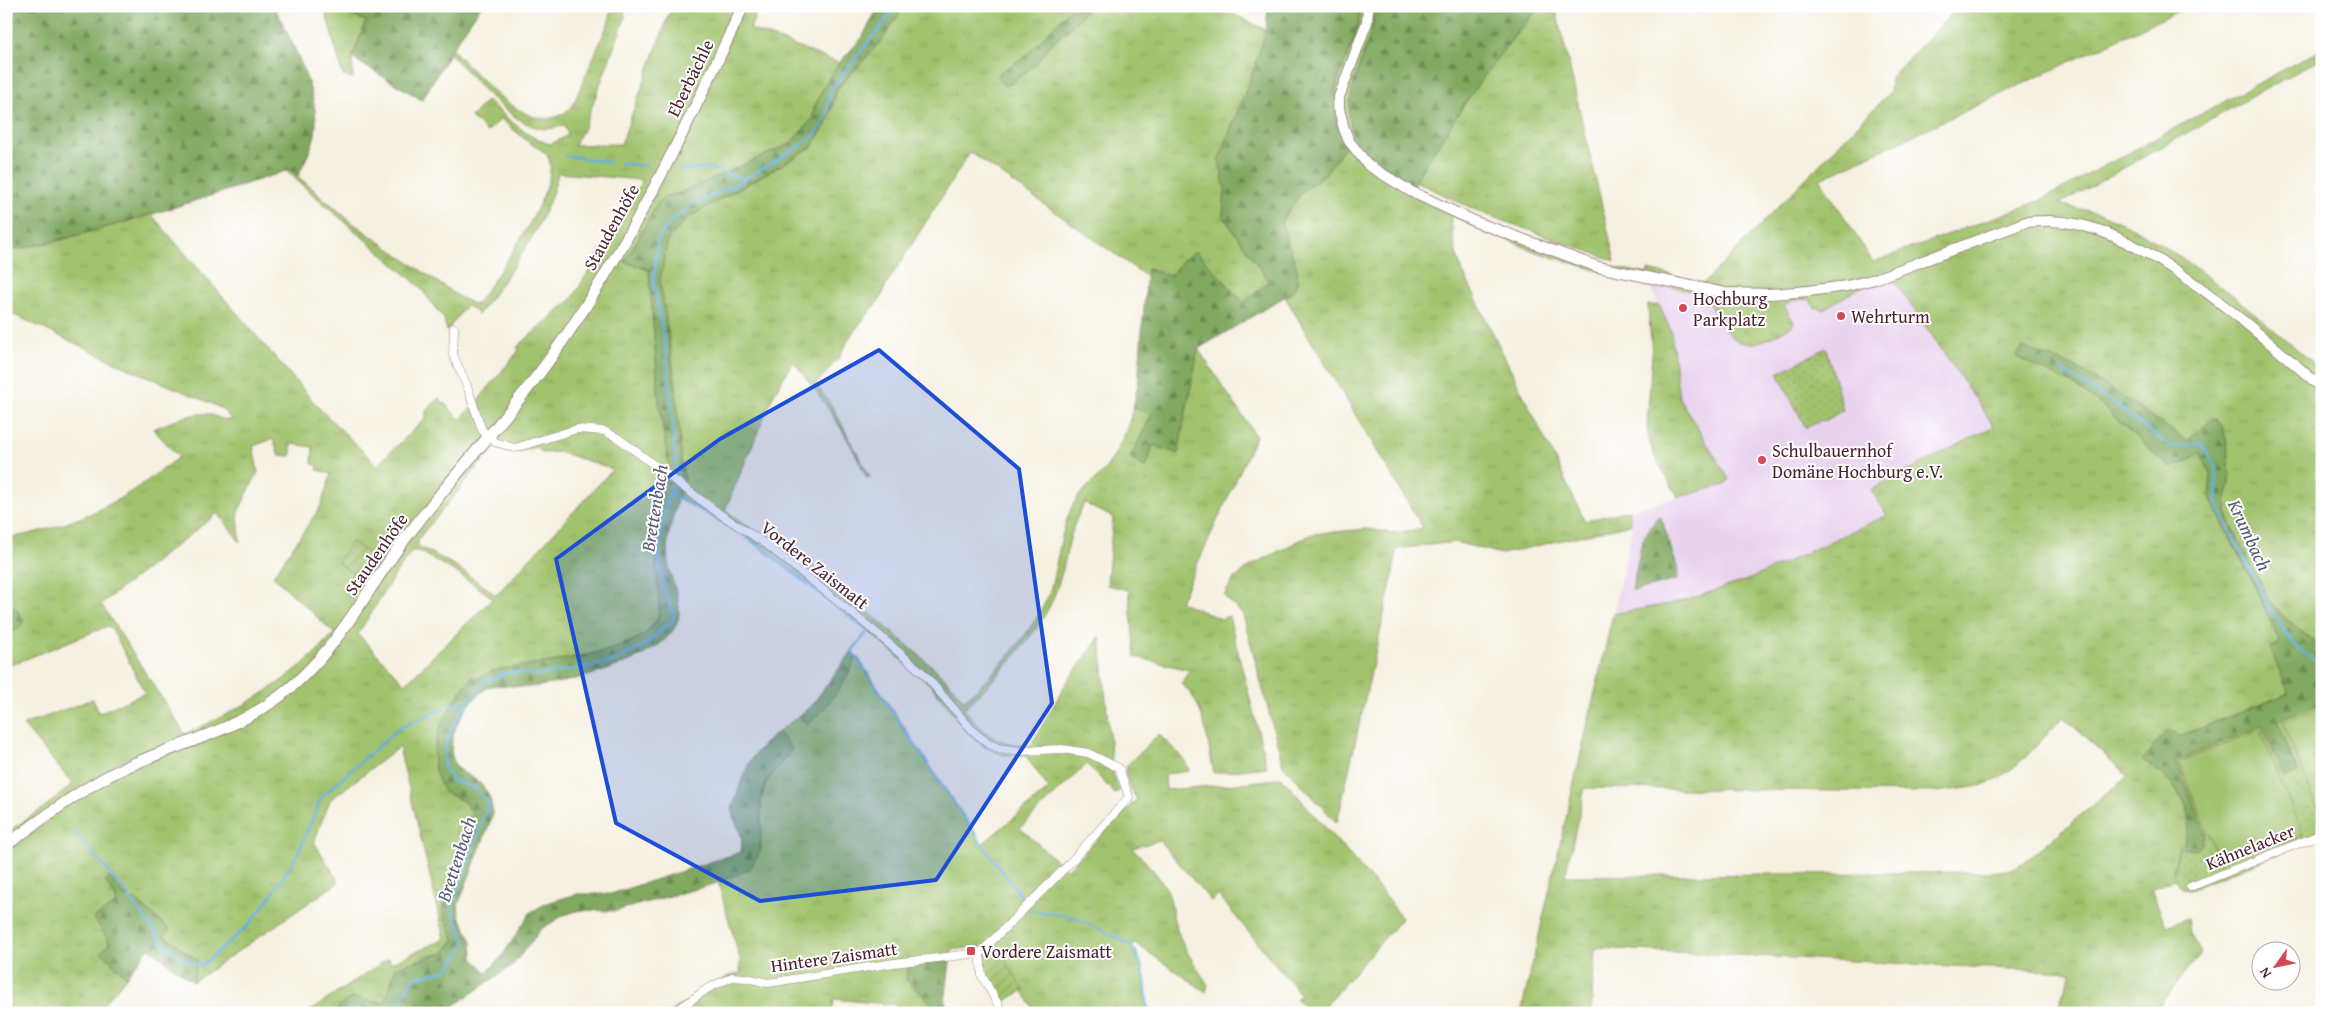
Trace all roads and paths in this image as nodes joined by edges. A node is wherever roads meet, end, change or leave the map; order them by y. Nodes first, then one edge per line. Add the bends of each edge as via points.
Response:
1 (743, 6) edge
2 (1368, 6) edge
3 (666, 164) joint
4 (454, 328) dead end
5 (2322, 388) edge
6 (490, 437) junction
7 (2322, 834) edge
8 (6, 845) edge
9 (2190, 887) dead end
10 (980, 953) junction
11 (673, 1013) edge
12 (1003, 1013) edge

1 - 3 main road, Eberbächle
2 - 5 street via 1359,49 1339,97 1349,141 1368,165 1387,178 1476,222 1598,268 1725,293 1771,294 1828,289 1875,279 2026,222 2077,224 2123,240 2197,286 2270,342
3 - 6 main road, Staudenhöfe via 554,354
4 - 6 street via 453,355 482,430
6 - 8 main road, Staudenhöfe via 404,540 341,635 296,683 238,723 87,787
6 - 10 street, Vordere Zaismatt via 502,446 515,448 577,429 604,431 618,438 717,512 766,544 873,630 924,674 973,731 989,744 1014,750 1062,749 1088,753 1119,768 1129,797 1068,865
7 - 9 street, Kähnelacker
10 - 11 street, Hintere Zaismatt via 768,983 732,977 707,989
10 - 12 street via 982,976

